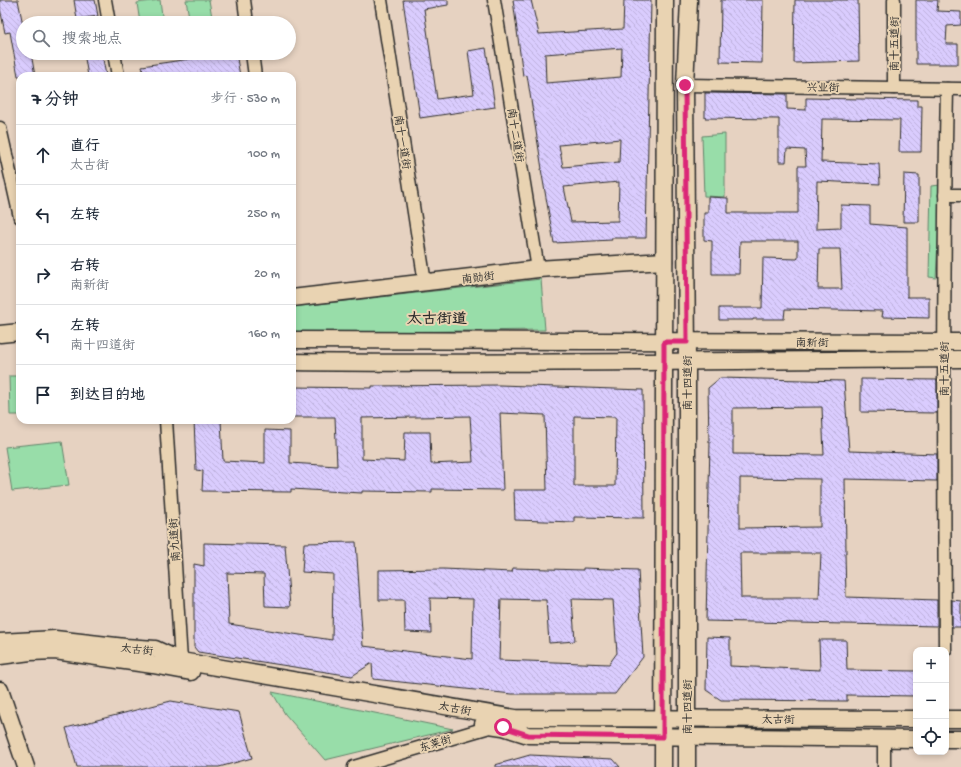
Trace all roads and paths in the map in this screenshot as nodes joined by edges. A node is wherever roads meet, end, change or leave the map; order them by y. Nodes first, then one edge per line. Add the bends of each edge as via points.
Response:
1 (105, 0) edge
2 (244, 0) edge
3 (381, 0) edge
4 (494, 0) edge
5 (665, 0) edge
6 (689, 0) edge
7 (894, 0) edge
8 (108, 16) edge
9 (246, 16) edge
10 (115, 60) edge
11 (253, 60) edge
12 (117, 72) edge
13 (254, 72) edge
14 (685, 85) junction
15 (894, 88) junction
16 (947, 89) junction
17 (961, 89) edge
18 (0, 128) edge
19 (945, 195) junction
20 (961, 195) edge
21 (16, 199) edge
22 (664, 261) junction
23 (538, 269) junction
24 (425, 283) junction
25 (296, 298) edge
26 (16, 321) edge
27 (0, 323) edge
28 (16, 332) edge
29 (0, 334) edge
30 (296, 340) edge
31 (664, 342) junction
32 (687, 342) junction
33 (944, 342) junction
34 (961, 342) edge
35 (944, 359) junction
36 (961, 359) edge
37 (296, 362) edge
38 (664, 362) junction
39 (688, 362) junction
40 (166, 424) edge
41 (0, 642) edge
42 (946, 647) edge
43 (0, 656) edge
44 (181, 661) junction
45 (0, 690) edge
46 (663, 718) junction
47 (687, 719) junction
48 (913, 719) edge
49 (949, 719) edge
50 (961, 719) edge
51 (493, 726) junction
52 (663, 737) junction
53 (687, 737) junction
54 (884, 739) junction
55 (913, 739) edge
56 (949, 739) edge
57 (961, 739) edge
58 (26, 767) edge
59 (354, 767) edge
60 (663, 767) edge
61 (687, 767) edge
62 (884, 767) edge

1 - 8 street
2 - 9 street
3 - 24 street, 南十一道街
4 - 23 street, 南十二道街
5 - 22 main road
6 - 14 main road, 南十四道街
7 - 15 street, 南十五道街
10 - 12 street
11 - 13 street
14 - 15 street, 兴业街
14 - 32 main road, 南十四道街
15 - 16 street, 兴业街
16 - 17 street, 兴业街
16 - 19 street, 南十五道街
18 - 21 street
19 - 20 street
19 - 33 street, 南十五道街
22 - 23 main road, 南勋街
22 - 31 main road
23 - 24 main road, 南勋街
24 - 25 main road, 南勋街
26 - 27 main road
28 - 29 main road
30 - 31 main road
31 - 32 main road, 南新街
31 - 38 main road
32 - 33 main road, 南新街
32 - 39 main road, 南十四道街
33 - 34 main road, 南新街
33 - 35 street, 南十五道街
35 - 36 main road, 南新街
35 - 39 main road, 南新街
35 - 42 street, 南十五道街
37 - 38 main road
38 - 39 main road, 南新街
38 - 46 main road
39 - 47 main road, 南十四道街
40 - 44 street, 南九道街
41 - 44 main road, 太古街 via 55,639 155,649
43 - 51 main road, 太古街 via 55,651 145,664
44 - 46 main road, 太古街 via 515,718
45 - 58 main road
46 - 47 main road, 太古街
46 - 52 main road
47 - 48 main road, 太古街
47 - 53 main road, 南十四道街
49 - 50 main road
51 - 52 main road, 太古街 via 528,735
51 - 59 street, 东莱街
52 - 53 main road, 太古街
52 - 60 main road
53 - 54 main road, 太古街
53 - 61 main road, 南十四道街
54 - 55 main road, 太古街
54 - 62 street
56 - 57 main road

